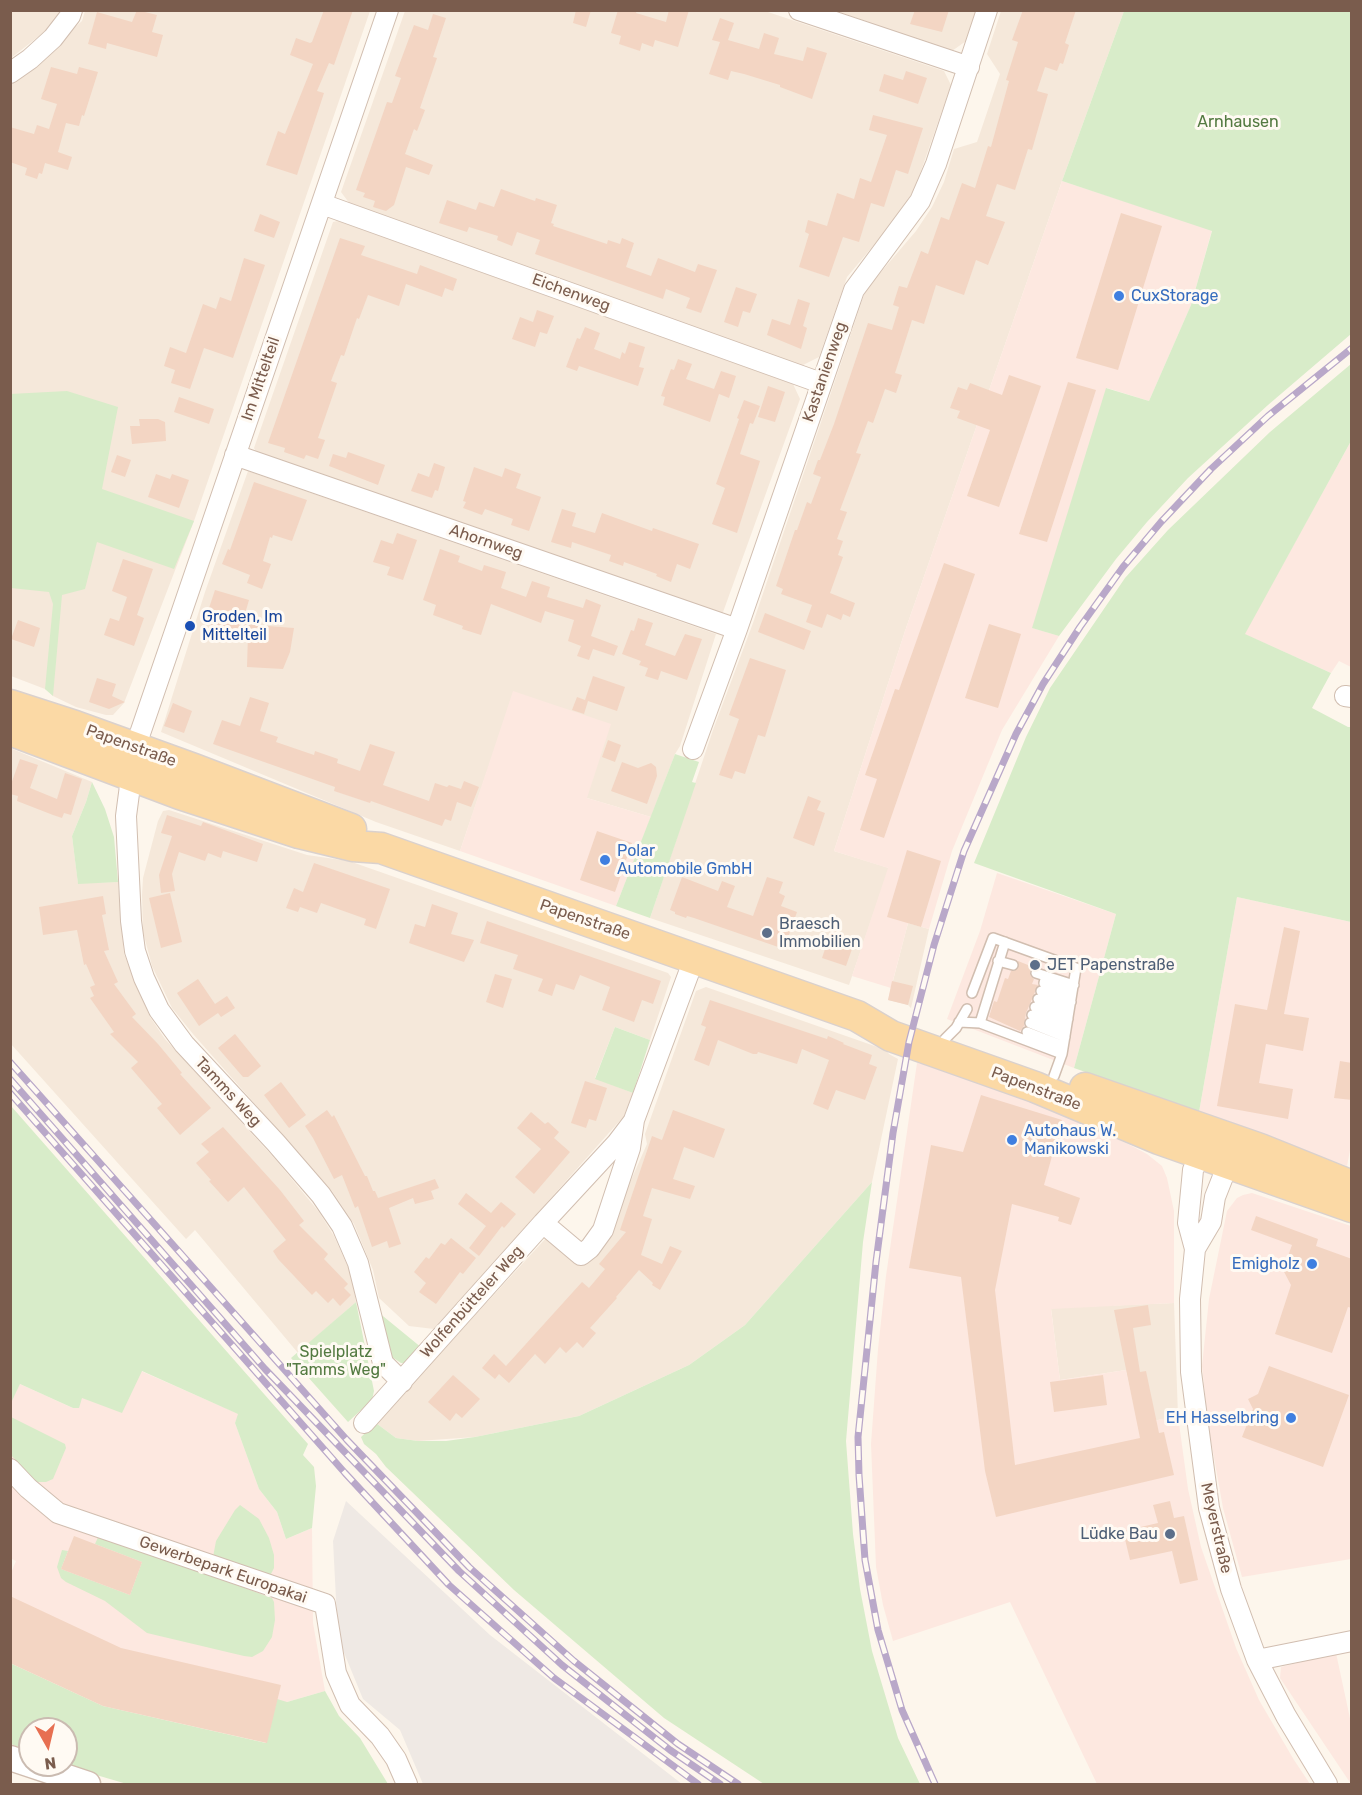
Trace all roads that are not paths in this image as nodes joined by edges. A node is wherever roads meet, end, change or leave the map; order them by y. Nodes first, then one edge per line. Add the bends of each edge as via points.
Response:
1 (72, 10) edge
2 (388, 10) edge
3 (799, 10) edge
4 (987, 10) edge
5 (969, 67) junction
6 (10, 73) edge
7 (321, 204) junction
8 (821, 383) junction
9 (235, 455) junction
10 (737, 629) junction
11 (10, 705) edge
12 (10, 730) edge
13 (135, 748) junction
14 (693, 749) dead end
15 (131, 777) junction
16 (381, 848) junction
17 (1005, 942) junction
18 (694, 959) junction
19 (998, 961) junction
20 (1013, 966) dead end
21 (1036, 973) dead end
22 (972, 993) dead end
23 (967, 1009) dead end
24 (1034, 1011) junction
25 (857, 1016) junction
26 (980, 1023) junction
27 (1066, 1025) junction
28 (952, 1030) junction
29 (634, 1120) junction
30 (1210, 1145) junction
31 (1228, 1164) junction
32 (1352, 1186) edge
33 (1352, 1207) edge
34 (543, 1223) junction
35 (1195, 1249) junction
36 (402, 1382) junction
37 (364, 1423) dead end
38 (10, 1469) edge
39 (1352, 1641) edge
40 (1257, 1660) junction
41 (10, 1758) edge
42 (88, 1785) edge
43 (407, 1785) edge
44 (1327, 1785) edge

1 - 6 street via 53,38
2 - 7 street, Im Mittelteil
3 - 5 street
4 - 5 street, Kastanienweg
5 - 8 street, Kastanienweg via 920,201 854,290
7 - 8 street, Eichenweg
7 - 9 street, Im Mittelteil
8 - 10 street, Kastanienweg
9 - 10 street, Ahornweg
9 - 13 street, Im Mittelteil
10 - 14 street, Kastanienweg
11 - 13 main road, Papenstraße
12 - 15 main road, Papenstraße
13 - 15 street, Tamms Weg
13 - 16 main road, Papenstraße via 359,831
15 - 16 main road, Papenstraße via 299,833 352,846
15 - 36 street, Tamms Weg via 126,816 131,921 144,978 159,1010 184,1044 291,1160 342,1226 358,1263 383,1363
16 - 18 main road, Papenstraße
17 - 19 lane
17 - 22 lane via 993,938
17 - 27 lane via 1077,968
18 - 25 main road, Papenstraße
18 - 29 street, Wolfenbütteler Weg
19 - 20 lane
19 - 26 lane
21 - 27 lane via 1046,976
23 - 28 lane
24 - 27 lane
24 - 27 lane
24 - 27 lane
25 - 28 main road, Papenstraße
25 - 30 main road, Papenstraße via 891,1036
26 - 27 lane
26 - 28 lane
27 - 28 main road, Papenstraße
27 - 30 main road, Papenstraße
29 - 34 street, Wolfenbütteler Weg
29 - 34 street, Wolfenbütteler Weg via 630,1148 603,1230 590,1248 581,1255
30 - 31 main road, Papenstraße
30 - 32 main road, Papenstraße via 1268,1152
30 - 35 street, Meyerstraße via 1191,1178 1188,1222
31 - 33 main road, Papenstraße
31 - 35 street, Meyerstraße via 1210,1222
34 - 36 street, Wolfenbütteler Weg
35 - 40 street, Meyerstraße via 1190,1342 1209,1508 1231,1589
36 - 37 street, Wolfenbütteler Weg
38 - 43 street, Gewerbepark Europakai via 58,1514 325,1604 336,1673 350,1705 380,1736
39 - 40 street
40 - 44 street, Meyerstraße
41 - 42 street

